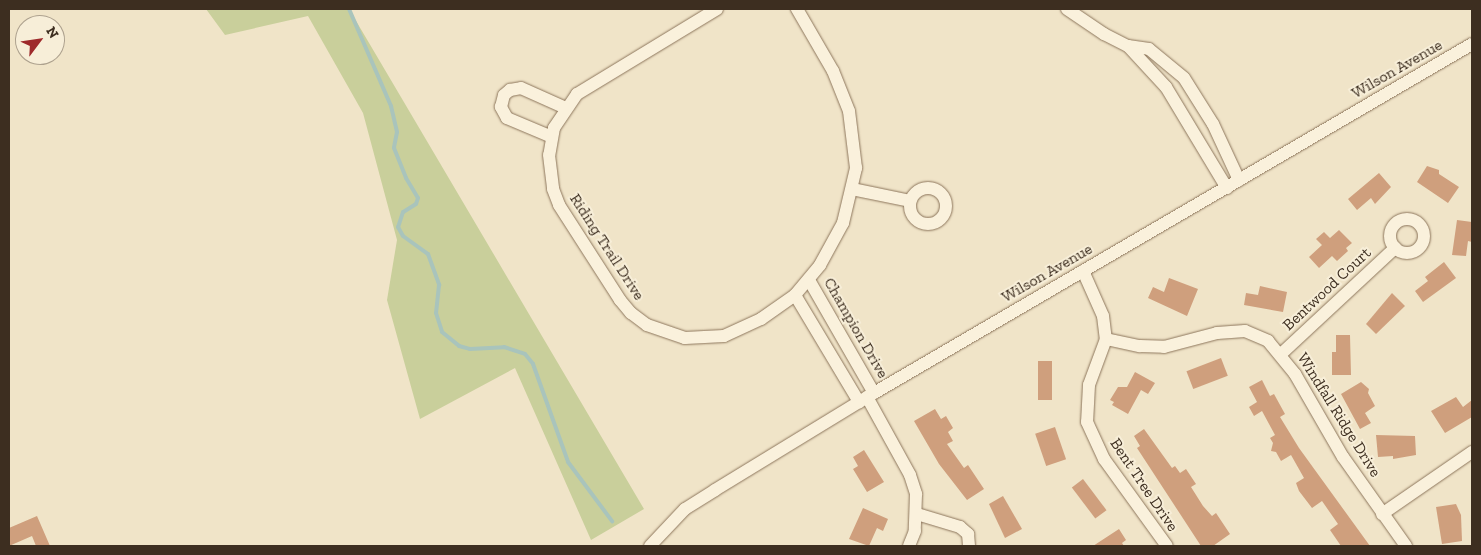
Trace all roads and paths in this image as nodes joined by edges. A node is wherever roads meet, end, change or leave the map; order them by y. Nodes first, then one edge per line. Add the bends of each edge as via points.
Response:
1 (716, 9) edge
2 (797, 9) edge
3 (1067, 9) edge
4 (1472, 44) edge
5 (1128, 46) junction
6 (566, 108) junction
7 (552, 137) junction
8 (1239, 180) junction
9 (1227, 188) junction
10 (852, 189) junction
11 (910, 201) dead end
12 (1395, 248) dead end
13 (1083, 272) junction
14 (809, 280) junction
15 (795, 295) junction
16 (1106, 339) junction
17 (1281, 354) junction
18 (867, 397) junction
19 (1472, 452) edge
20 (918, 514) junction
21 (1382, 514) junction
22 (650, 546) edge
23 (911, 546) edge
24 (968, 546) edge
25 (1167, 546) edge
26 (1406, 546) edge

1 - 6 street, Riding Trail Drive via 593,83
2 - 10 street, Champion Drive via 833,71 849,111 856,160
3 - 5 street via 1083,22
4 - 8 street, Wilson Avenue
5 - 8 street via 1149,49 1184,78 1213,124
5 - 9 street via 1166,87
6 - 7 street, Riding Trail Drive
6 - 7 street via 521,88 504,95 501,107 507,118
7 - 15 street, Riding Trail Drive via 550,171 559,205 620,300 631,314 647,325 685,338 724,336 761,318
8 - 9 street, Wilson Avenue
9 - 13 street, Wilson Avenue
10 - 11 street
10 - 14 street, Champion Drive via 843,223
12 - 17 street, Bentwood Court
13 - 16 street, Bent Tree Drive via 1103,316
13 - 18 street, Wilson Avenue
14 - 15 street, Champion Drive
14 - 18 street, Champion Drive
15 - 18 street
16 - 17 street, Windfall Ridge Drive via 1164,347 1217,333 1246,331 1268,341
16 - 25 street, Bent Tree Drive via 1089,386 1087,422 1104,459
17 - 21 street, Windfall Ridge Drive via 1343,457
18 - 20 street via 910,475
18 - 22 street, Wilson Avenue via 685,508
19 - 21 street
20 - 23 street
20 - 24 street via 960,527 968,534
21 - 26 street, Windfall Ridge Drive

